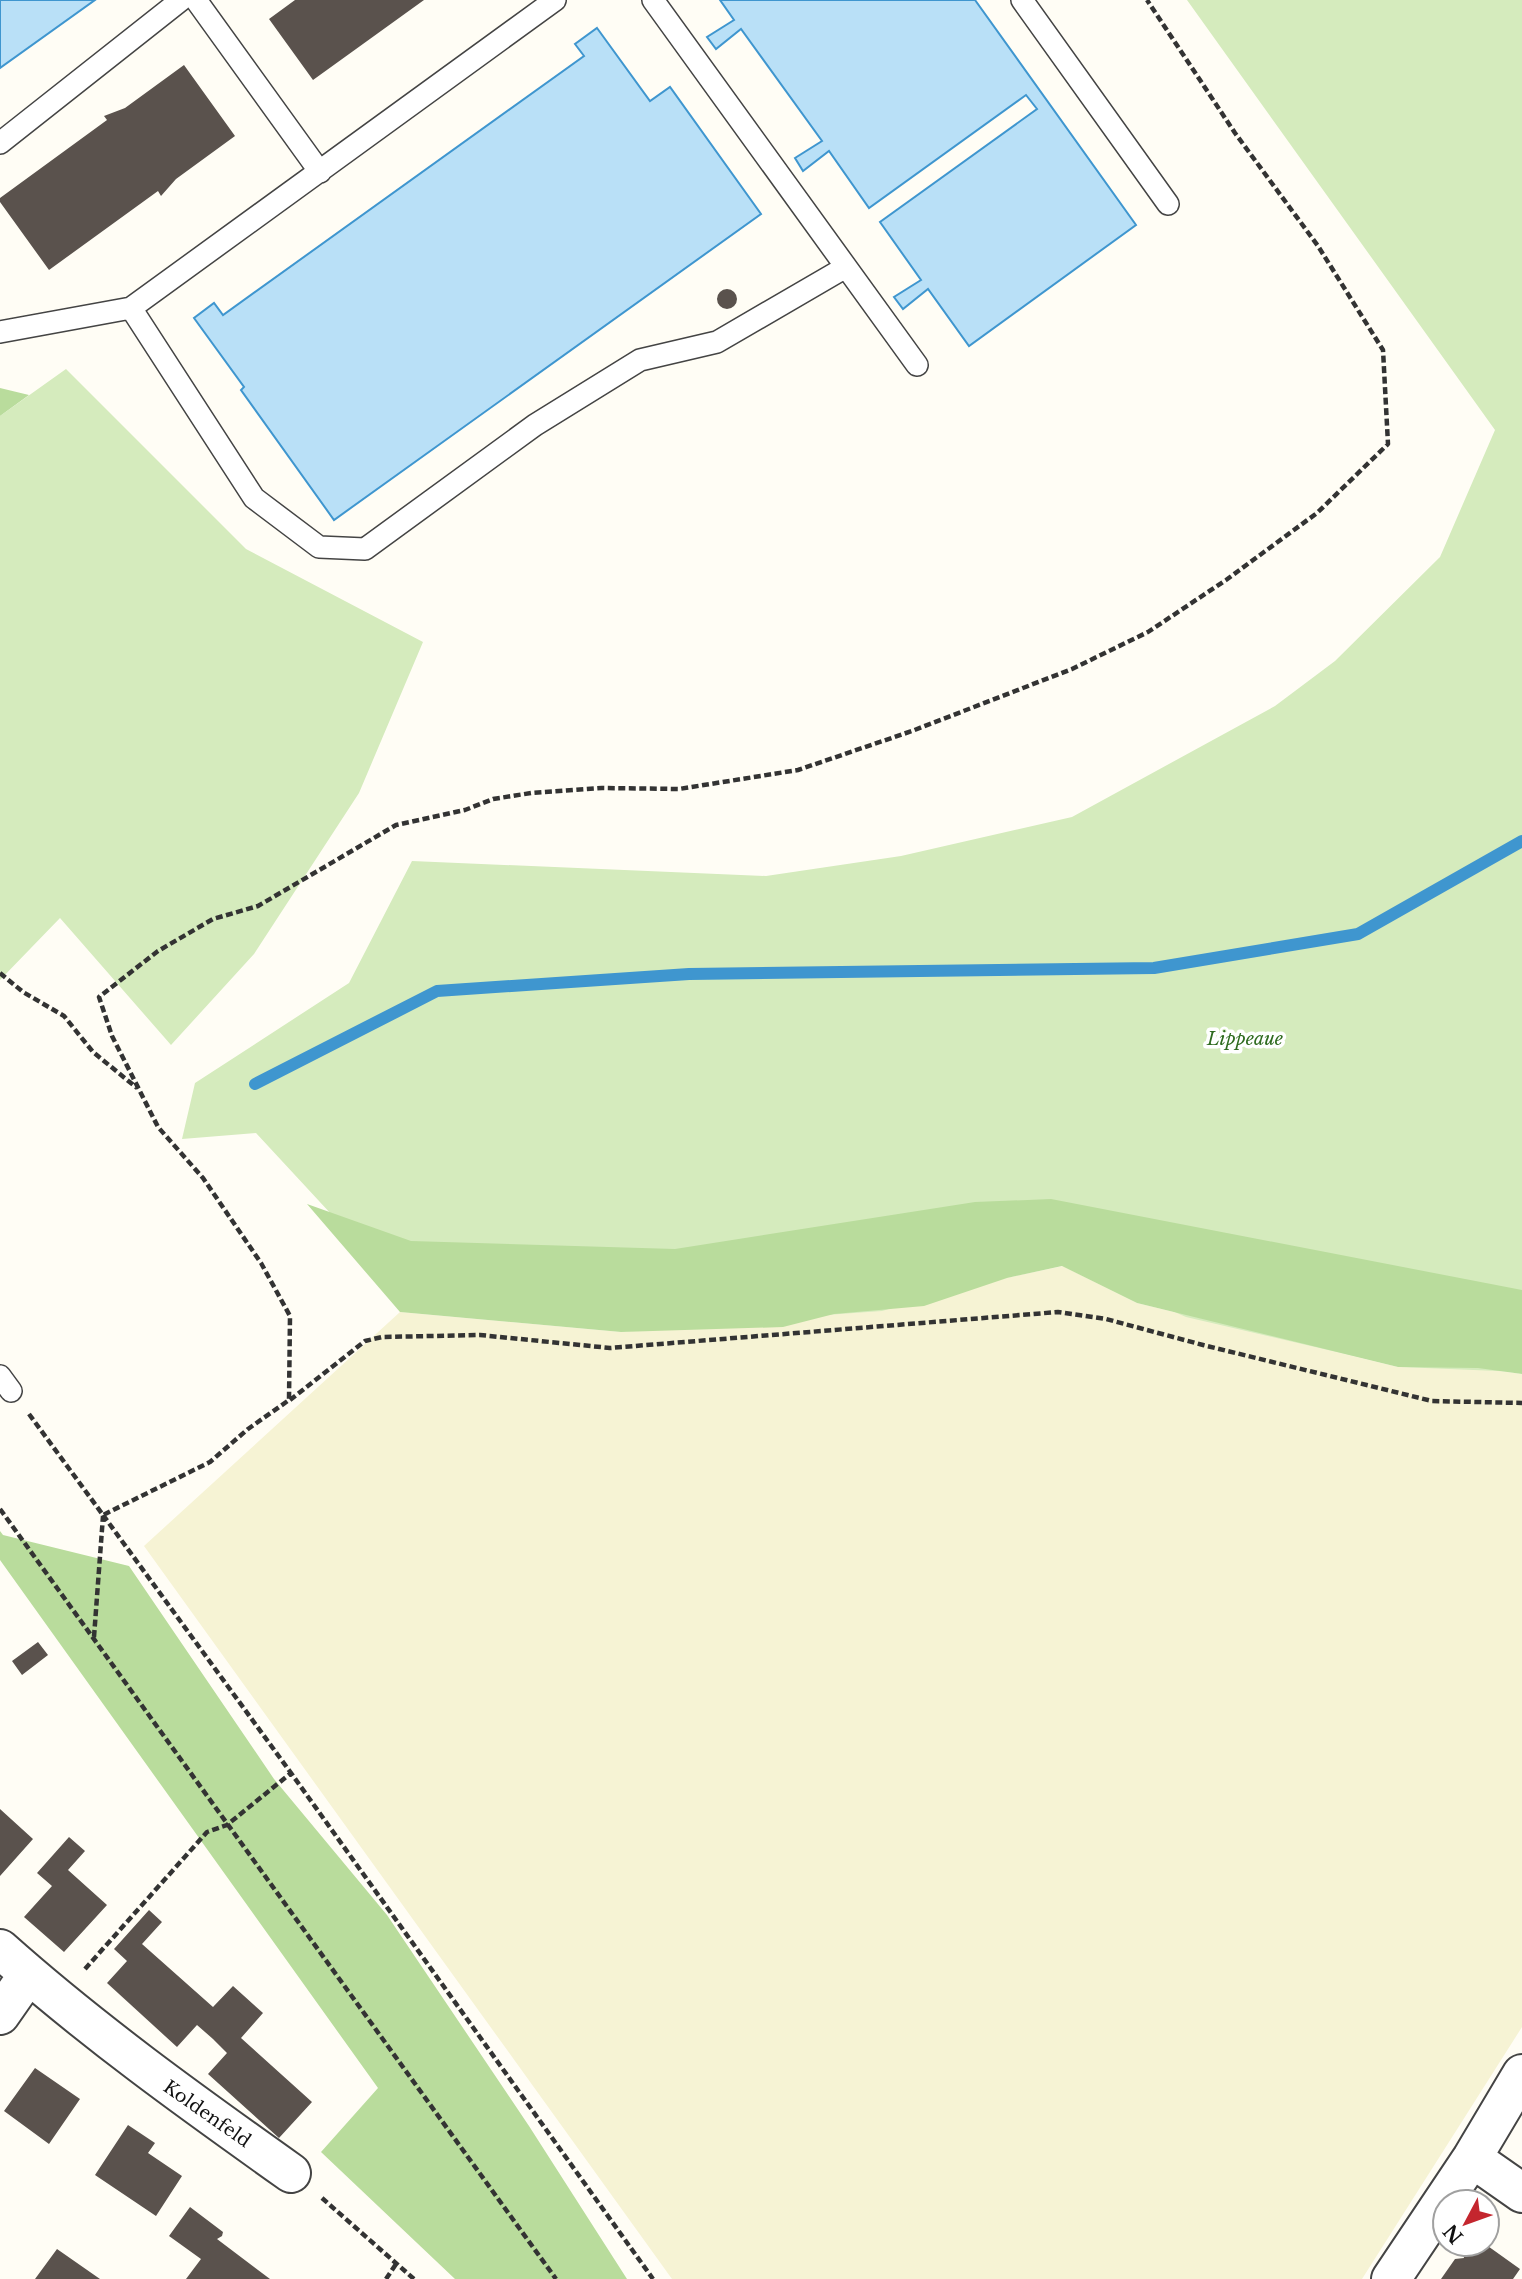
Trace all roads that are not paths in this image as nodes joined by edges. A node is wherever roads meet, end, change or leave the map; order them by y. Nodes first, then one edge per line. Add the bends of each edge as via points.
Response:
1 (181, 0) edge
2 (196, 0) edge
3 (555, 0) edge
4 (653, 0) edge
5 (1022, 0) edge
6 (0, 143) edge
7 (320, 172) junction
8 (1168, 204) dead end
9 (846, 267) junction
10 (131, 308) junction
11 (0, 332) edge
12 (917, 365) dead end
13 (0, 1949) edge
14 (29, 1975) junction
15 (0, 2015) edge
16 (1522, 2074) edge
17 (1472, 2158) junction
18 (291, 2173) road end
19 (1522, 2193) edge
20 (1391, 2279) edge

1 - 6 lane
2 - 7 lane
3 - 7 lane
4 - 9 lane
5 - 8 lane
7 - 10 lane
9 - 10 lane via 718,342 640,360 534,425 365,549 319,547 254,498
9 - 12 lane
10 - 11 lane
13 - 14 street, Koldenfeld
14 - 15 street
14 - 18 street, Koldenfeld via 162,2082
16 - 17 street
17 - 19 street
17 - 20 street

